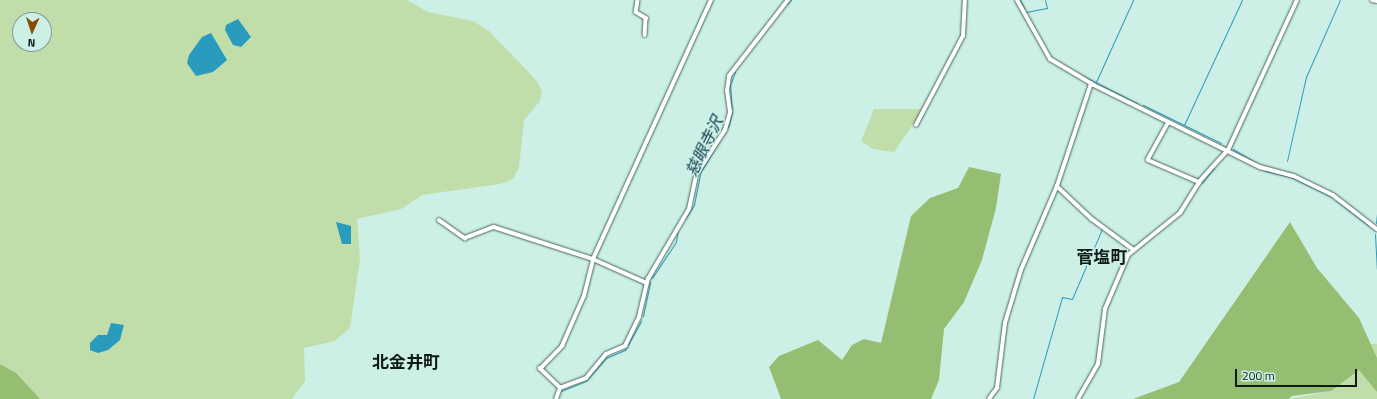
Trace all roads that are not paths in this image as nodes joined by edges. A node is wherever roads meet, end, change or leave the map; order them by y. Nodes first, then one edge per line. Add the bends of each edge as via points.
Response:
1 (638, 0) edge
2 (711, 0) edge
3 (788, 0) edge
4 (965, 0) edge
5 (1017, 0) edge
6 (1297, 0) edge
7 (1372, 0) edge
8 (1377, 1) edge
9 (645, 35) dead end
10 (1092, 85) junction
11 (1169, 122) junction
12 (916, 125) dead end
13 (1228, 150) junction
14 (1199, 182) junction
15 (1057, 186) junction
16 (439, 220) dead end
17 (1377, 229) edge
18 (1134, 250) junction
19 (593, 259) junction
20 (647, 283) junction
21 (560, 388) junction
22 (556, 399) edge
23 (989, 399) edge
24 (1078, 399) edge

1 - 9 street via 636,12 646,18
2 - 19 street
3 - 20 street via 729,76 727,91 730,112 725,130 699,169 689,209
4 - 12 street via 963,36
5 - 10 street via 1050,59
6 - 13 street
7 - 8 street
10 - 11 street
10 - 15 street
11 - 13 street
11 - 14 street via 1148,160
13 - 14 street
13 - 17 street via 1260,167 1294,176 1333,195
14 - 18 street via 1180,213
15 - 18 street via 1092,219
15 - 23 street via 1021,270 1005,323 997,388
16 - 19 street via 465,238 494,227
18 - 24 street via 1123,264 1105,309 1098,364
19 - 20 street
19 - 21 street via 584,296 562,346 540,369
20 - 21 street via 639,317 625,346 606,354 586,378
21 - 22 street

